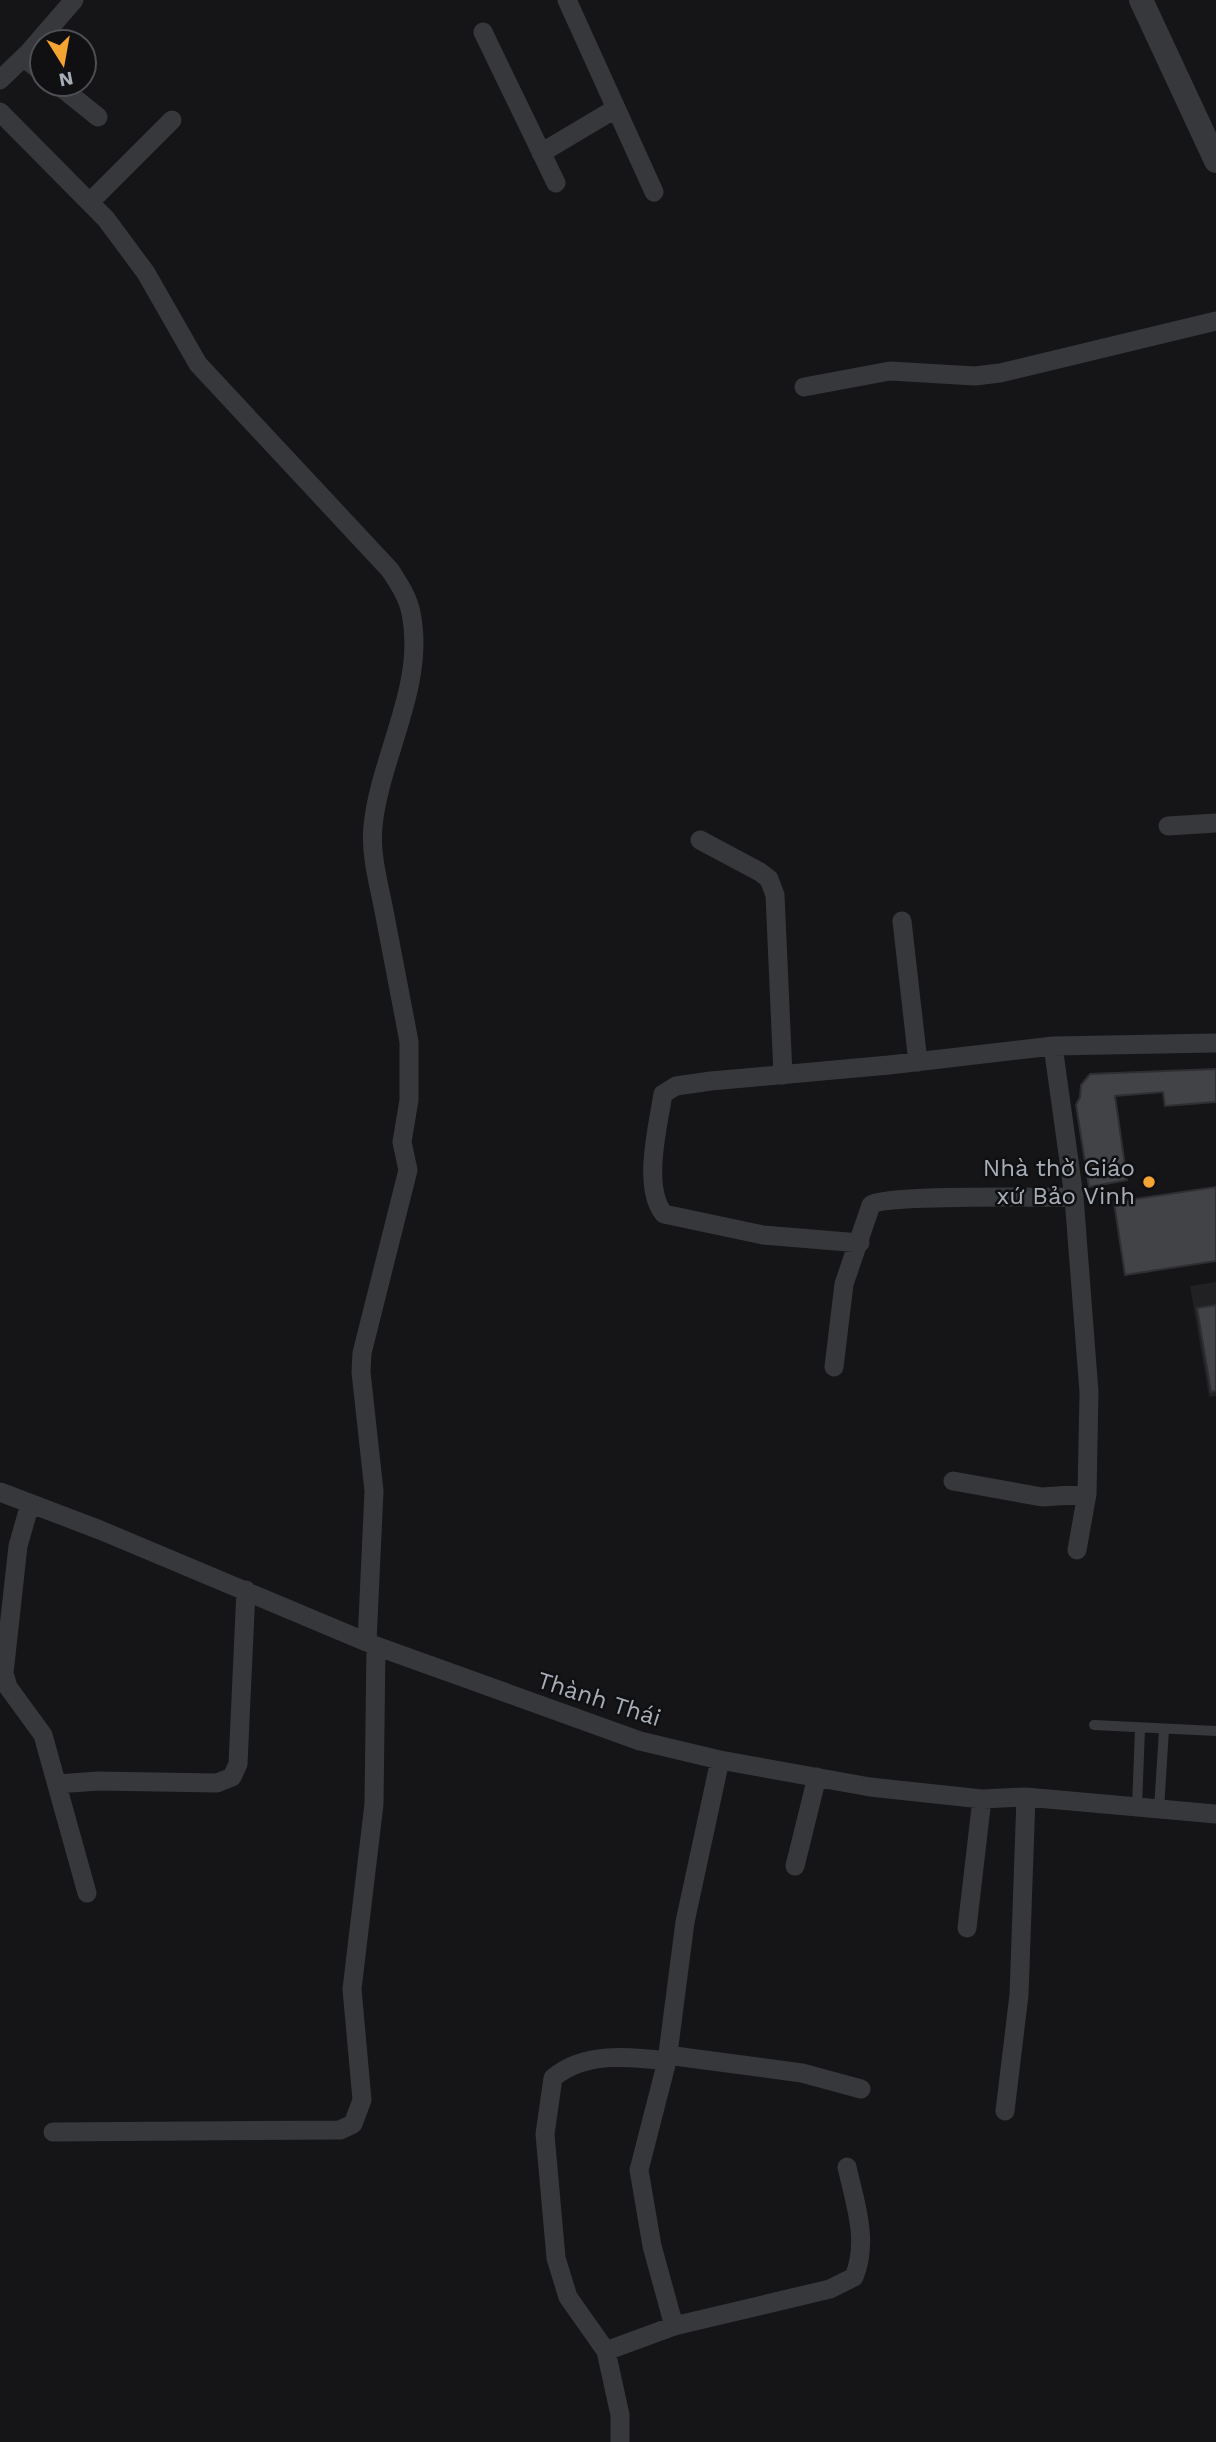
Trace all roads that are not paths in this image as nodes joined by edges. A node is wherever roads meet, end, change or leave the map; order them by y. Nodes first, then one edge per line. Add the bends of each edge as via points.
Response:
1 (74, 0) edge
2 (567, 0) edge
3 (1141, 0) edge
4 (483, 32) dead end
5 (24, 58) junction
6 (28, 61) edge
7 (0, 80) edge
8 (74, 98) edge
9 (615, 109) junction
10 (0, 112) edge
11 (98, 117) dead end
12 (172, 120) dead end
13 (541, 153) junction
14 (1216, 161) edge
15 (556, 183) dead end
16 (654, 192) dead end
17 (90, 202) junction
18 (1216, 321) edge
19 (804, 387) dead end
20 (1216, 823) edge
21 (1168, 826) dead end
22 (700, 839) dead end
23 (902, 921) dead end
24 (1216, 1043) edge
25 (1053, 1046) junction
26 (918, 1062) junction
27 (783, 1075) junction
28 (1074, 1198) junction
29 (860, 1243) junction
30 (834, 1367) dead end
31 (953, 1481) dead end
32 (0, 1492) edge
33 (1087, 1494) junction
34 (30, 1504) junction
35 (1077, 1550) dead end
36 (246, 1590) junction
37 (372, 1644) junction
38 (1094, 1725) dead end
39 (1140, 1729) junction
40 (1164, 1730) junction
41 (1216, 1731) edge
42 (720, 1760) junction
43 (817, 1777) junction
44 (57, 1784) junction
45 (1026, 1797) junction
46 (982, 1799) junction
47 (1137, 1807) junction
48 (1159, 1809) junction
49 (1216, 1814) edge
50 (795, 1866) dead end
51 (87, 1893) dead end
52 (967, 1928) dead end
53 (667, 2058) junction
54 (861, 2089) dead end
55 (1004, 2111) dead end
56 (53, 2132) dead end
57 (847, 2167) dead end
58 (674, 2326) junction
59 (606, 2351) junction
60 (620, 2442) edge

1 - 5 street
2 - 9 street
3 - 14 street
4 - 13 street
5 - 6 street
5 - 7 street
8 - 11 street
9 - 13 street
9 - 16 street
10 - 17 street
12 - 17 street
13 - 15 street
17 - 37 street via 146,273 193,357 390,570 411,613 414,654 410,683 373,826 376,869 410,1066 402,1142 408,1170 362,1353 374,1491
18 - 19 street via 1000,373 975,376 904,370
20 - 21 street
22 - 27 street via 760,872 769,879 775,895
23 - 26 street
24 - 25 street
25 - 26 street
25 - 28 street
26 - 27 street
27 - 29 street via 669,1088 663,1094 653,1154 655,1202 664,1214 679,1219 763,1235
28 - 29 street via 877,1201 869,1210
28 - 33 street via 1089,1392
29 - 30 street via 844,1284
31 - 33 street via 1030,1496
32 - 34 street, Thành Thái
33 - 35 street
34 - 36 street, Thành Thái
34 - 44 street via 18,1545 5,1673 8,1686 43,1735
36 - 37 street, Thành Thái
36 - 44 street via 238,1764 232,1777 217,1783
37 - 42 street, Thành Thái via 596,1727
37 - 56 street via 374,1804 352,1989 362,2100 353,2124 340,2130
38 - 39 lane
39 - 40 lane
39 - 47 lane
40 - 41 lane
40 - 48 lane
42 - 43 street, Thành Thái
42 - 53 street via 685,1922
43 - 46 street, Thành Thái
43 - 50 street
44 - 51 street
45 - 46 street, Thành Thái
45 - 47 street, Thành Thái
45 - 55 street via 1019,1995
46 - 52 street
47 - 48 street, Thành Thái
48 - 49 street, Thành Thái
53 - 54 street via 802,2073
53 - 58 street via 639,2170 652,2246
53 - 59 street via 594,2059 572,2063 553,2078 545,2134 556,2258 568,2297
57 - 58 street via 860,2227 861,2258 854,2277 830,2289
58 - 59 street
59 - 60 street via 620,2415

